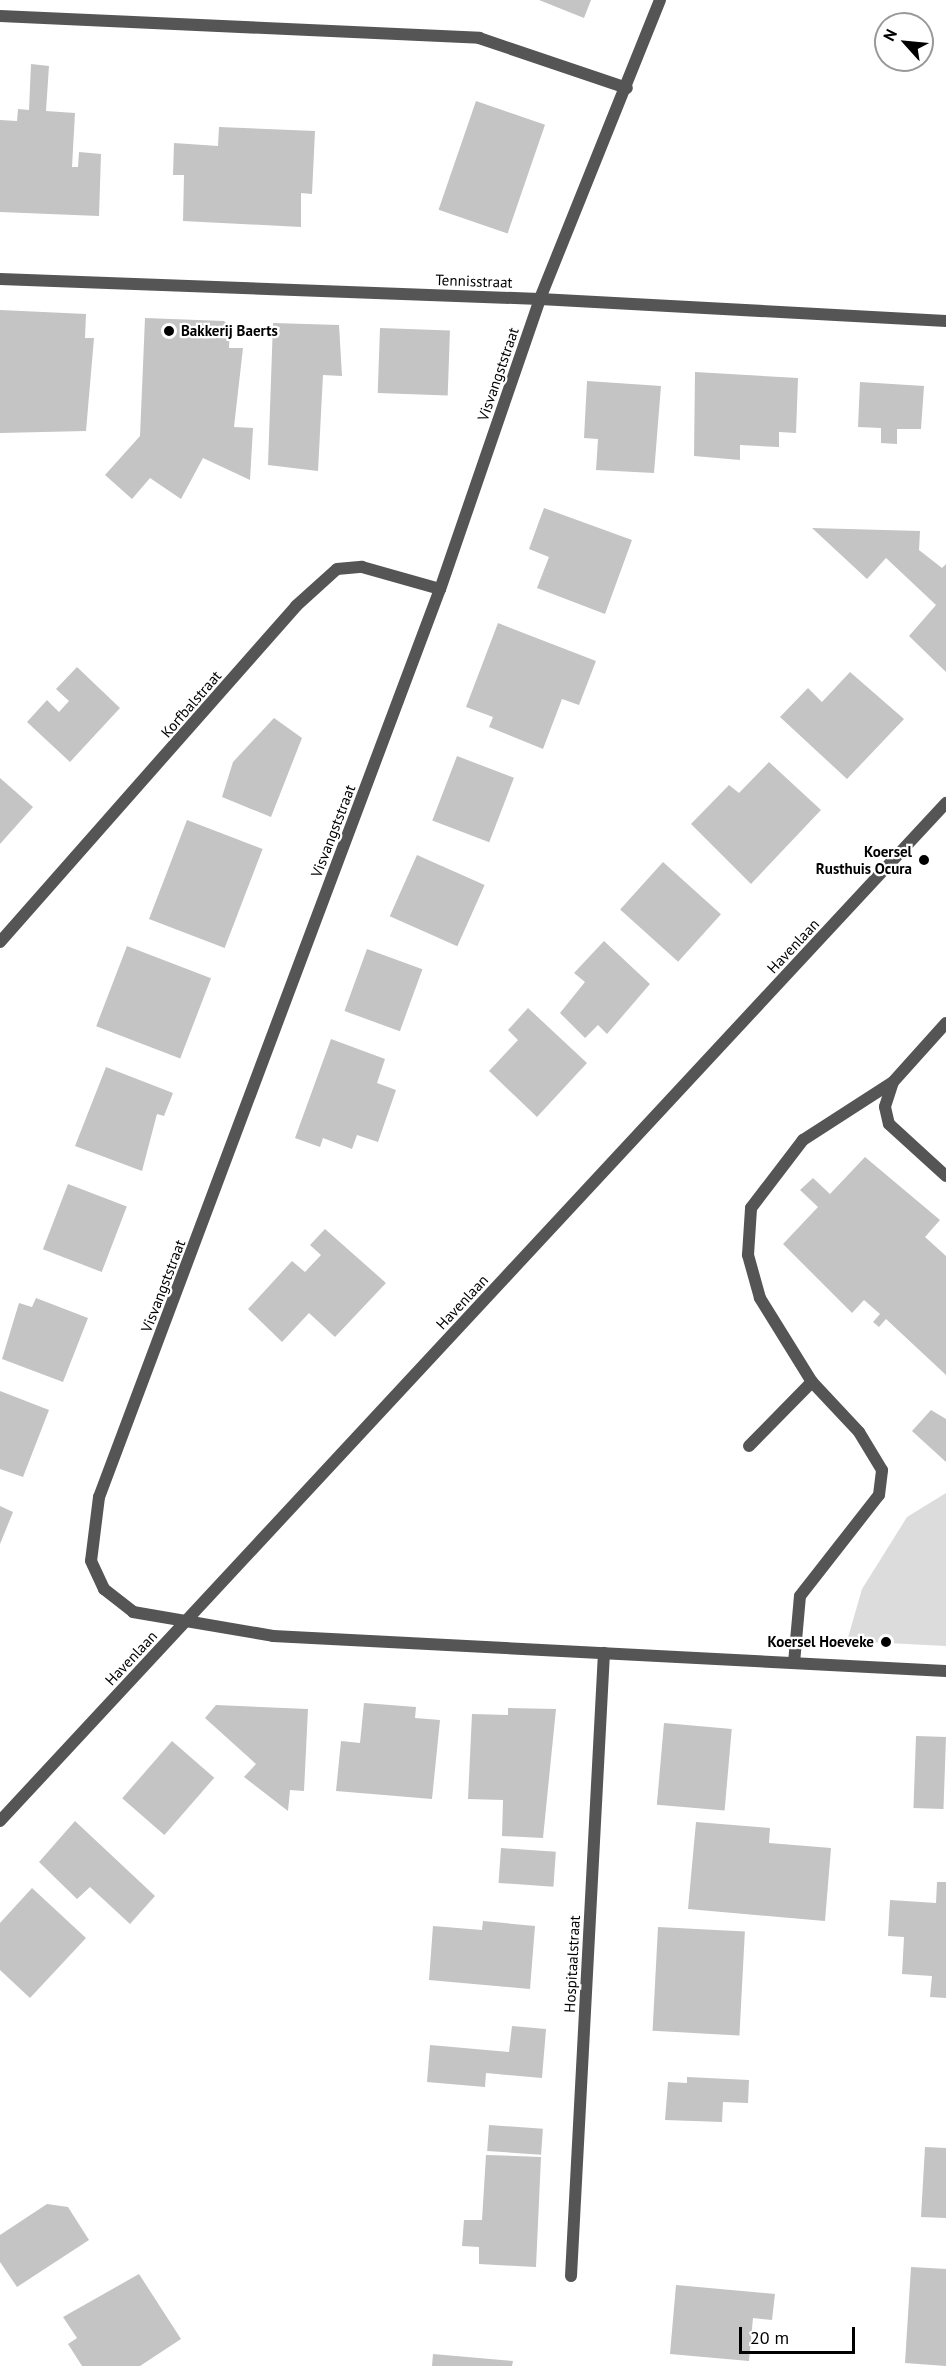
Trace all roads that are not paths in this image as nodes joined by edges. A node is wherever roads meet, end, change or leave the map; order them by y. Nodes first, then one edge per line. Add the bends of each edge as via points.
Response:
1 (660, 0) edge
2 (0, 16) edge
3 (627, 88) junction
4 (0, 279) edge
5 (540, 299) junction
6 (946, 321) edge
7 (440, 589) junction
8 (946, 803) edge
9 (0, 942) edge
10 (946, 1023) edge
11 (893, 1082) junction
12 (946, 1176) edge
13 (812, 1382) junction
14 (749, 1446) dead end
15 (188, 1619) junction
16 (604, 1653) junction
17 (794, 1663) junction
18 (946, 1671) edge
19 (0, 1821) edge
20 (571, 2276) dead end

1 - 3 street, Visvangststraat
2 - 3 street via 479,38
3 - 5 street, Visvangststraat
4 - 5 street, Tennisstraat
5 - 6 street, Tennisstraat
5 - 7 street, Visvangststraat
7 - 9 street, Korfbalstraat via 362,567 337,569 296,606
7 - 15 street, Visvangststraat via 99,1497 91,1561 105,1589 133,1612
8 - 15 street, Havenlaan
10 - 11 street
11 - 12 street via 885,1107 889,1124
11 - 13 street via 803,1140 751,1208 748,1255 760,1298
13 - 14 street
13 - 17 street via 859,1432 882,1470 879,1495 800,1596
15 - 16 street via 273,1636
15 - 19 street, Havenlaan
16 - 17 street
16 - 20 street, Hospitaalstraat
17 - 18 street

